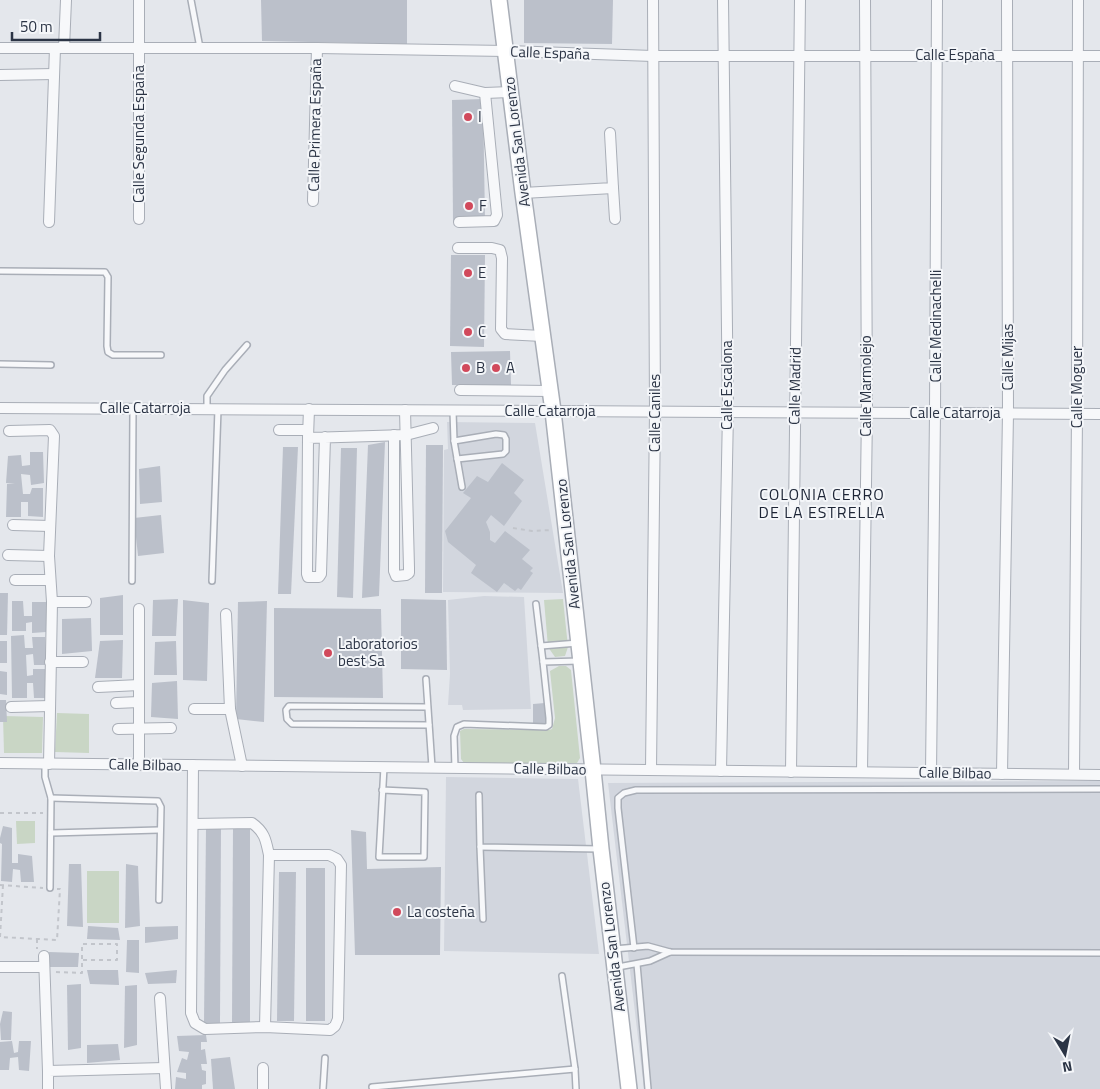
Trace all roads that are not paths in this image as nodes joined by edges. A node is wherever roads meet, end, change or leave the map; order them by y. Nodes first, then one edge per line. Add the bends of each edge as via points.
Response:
1 (66, 0) edge
2 (139, 0) edge
3 (191, 0) edge
4 (499, 0) edge
5 (653, 0) edge
6 (723, 0) edge
7 (800, 0) edge
8 (865, 0) edge
9 (937, 0) edge
10 (1007, 0) edge
11 (1078, 0) edge
12 (0, 48) edge
13 (60, 48) junction
14 (140, 48) junction
15 (201, 48) junction
16 (317, 48) junction
17 (506, 51) junction
18 (800, 55) junction
19 (938, 55) junction
20 (1008, 55) junction
21 (653, 56) junction
22 (723, 56) junction
23 (865, 56) junction
24 (1079, 56) junction
25 (1100, 56) edge
26 (54, 74) junction
27 (0, 75) edge
28 (455, 86) dead end
29 (511, 92) junction
30 (486, 93) junction
31 (610, 133) dead end
32 (613, 188) junction
33 (523, 193) junction
34 (313, 201) dead end
35 (139, 219) dead end
36 (615, 219) dead end
37 (49, 222) dead end
38 (459, 222) dead end
39 (458, 248) dead end
40 (0, 271) edge
41 (542, 336) junction
42 (247, 345) dead end
43 (161, 355) dead end
44 (0, 364) edge
45 (50, 365) dead end
46 (460, 390) dead end
47 (550, 391) junction
48 (0, 408) edge
49 (133, 408) junction
50 (207, 409) junction
51 (218, 409) junction
52 (309, 409) junction
53 (405, 410) junction
54 (453, 410) junction
55 (553, 411) junction
56 (655, 411) junction
57 (728, 412) junction
58 (795, 412) junction
59 (867, 412) junction
60 (936, 413) junction
61 (1008, 413) junction
62 (1077, 414) junction
63 (1100, 414) edge
64 (433, 428) dead end
65 (280, 430) dead end
66 (9, 431) dead end
67 (308, 434) junction
68 (394, 435) junction
69 (406, 435) junction
70 (325, 437) junction
71 (454, 442) junction
72 (457, 459) junction
73 (462, 487) dead end
74 (13, 525) dead end
75 (50, 526) junction
76 (8, 555) dead end
77 (49, 556) junction
78 (15, 580) dead end
79 (50, 580) junction
80 (132, 581) dead end
81 (212, 581) dead end
82 (52, 602) junction
83 (86, 602) dead end
84 (536, 604) dead end
85 (139, 609) dead end
86 (226, 614) dead end
87 (580, 643) junction
88 (541, 646) junction
89 (582, 661) junction
90 (50, 662) junction
91 (83, 662) dead end
92 (543, 662) junction
93 (426, 679) dead end
94 (139, 685) junction
95 (98, 687) dead end
96 (139, 702) junction
97 (116, 703) dead end
98 (50, 706) junction
99 (427, 707) junction
100 (11, 708) dead end
101 (194, 709) dead end
102 (230, 709) junction
103 (429, 725) junction
104 (118, 728) dead end
105 (140, 728) junction
106 (171, 728) dead end
107 (0, 763) edge
108 (47, 764) junction
109 (139, 765) junction
110 (193, 765) junction
111 (242, 766) junction
112 (384, 767) junction
113 (432, 768) junction
114 (455, 768) junction
115 (593, 770) junction
116 (651, 770) junction
117 (722, 771) junction
118 (791, 772) junction
119 (862, 772) junction
120 (931, 773) junction
121 (1002, 774) junction
122 (1074, 774) junction
123 (1100, 775) edge
124 (1100, 789) edge
125 (382, 790) junction
126 (479, 795) dead end
127 (51, 798) junction
128 (193, 824) junction
129 (159, 830) junction
130 (51, 833) junction
131 (480, 847) junction
132 (601, 849) junction
133 (269, 855) junction
134 (50, 888) road end
135 (159, 900) dead end
136 (483, 918) dead end
137 (634, 948) junction
138 (612, 949) junction
139 (670, 952) junction
140 (1100, 953) edge
141 (44, 956) dead end
142 (637, 964) junction
143 (0, 967) edge
144 (615, 968) junction
145 (44, 970) junction
146 (562, 976) dead end
147 (160, 998) dead end
148 (265, 1027) junction
149 (325, 1058) dead end
150 (164, 1068) junction
151 (263, 1068) dead end
152 (575, 1069) junction
153 (48, 1071) junction
154 (372, 1087) dead end
155 (48, 1089) edge
156 (166, 1089) edge
157 (263, 1089) edge
158 (323, 1089) edge
159 (576, 1089) edge
160 (629, 1089) edge
161 (648, 1089) edge

1 - 13 street
2 - 14 street, Calle Segunda España
3 - 15 lane
4 - 17 main road, Avenida San Lorenzo
5 - 21 street, Calle Caniles
6 - 22 street, Calle Escalona
7 - 18 street, Calle Madrid
8 - 23 street, Calle Marmolejo
9 - 19 street, Calle Medinachelli
10 - 20 street, Calle Mijas
11 - 24 street, Calle Moguer
12 - 13 street, Calle España
13 - 14 street, Calle España
13 - 26 street
14 - 15 street, Calle España
14 - 35 street, Calle Segunda España
15 - 16 street, Calle España
16 - 17 street, Calle España
16 - 34 street, Calle Primera España
17 - 21 street, Calle España
17 - 29 main road, Avenida San Lorenzo
18 - 22 street, Calle España
18 - 23 street, Calle España
18 - 58 street, Calle Madrid
19 - 20 street, Calle España
19 - 23 street, Calle España
19 - 60 street, Calle Medinachelli
20 - 24 street, Calle España
20 - 61 street, Calle Mijas
21 - 22 street, Calle España
21 - 56 street, Calle Caniles
22 - 57 street, Calle Escalona
23 - 59 street, Calle Marmolejo
24 - 25 street, Calle España
24 - 62 street, Calle Moguer
26 - 27 street
26 - 37 street
28 - 30 street
29 - 30 street
29 - 33 main road, Avenida San Lorenzo
30 - 38 street via 497,215 494,221
31 - 32 street
32 - 33 street
32 - 36 street
33 - 41 main road, Avenida San Lorenzo
39 - 41 street via 500,250 501,329 504,334
40 - 43 lane via 105,272 108,277 108,352 113,355
41 - 47 main road, Avenida San Lorenzo
42 - 50 lane via 207,396
44 - 45 lane
46 - 47 street
47 - 55 main road, Avenida San Lorenzo
48 - 49 street, Calle Catarroja
49 - 50 street, Calle Catarroja
49 - 80 lane
50 - 51 street, Calle Catarroja
51 - 52 street, Calle Catarroja
51 - 81 lane
52 - 53 street, Calle Catarroja
52 - 67 street
53 - 54 street, Calle Catarroja
53 - 69 street
54 - 55 street, Calle Catarroja
54 - 71 lane
55 - 56 street, Calle Catarroja
55 - 87 main road, Avenida San Lorenzo
56 - 57 street, Calle Catarroja
56 - 116 street, Calle Caniles
57 - 58 street, Calle Catarroja
57 - 117 street, Calle Escalona
58 - 59 street, Calle Catarroja
58 - 118 street, Calle Madrid
59 - 60 street, Calle Catarroja
59 - 119 street, Calle Marmolejo
60 - 61 street, Calle Catarroja
60 - 120 street, Calle Medinachelli
61 - 62 street, Calle Catarroja
61 - 121 street, Calle Mijas
62 - 63 street, Calle Catarroja
62 - 122 street, Calle Moguer
64 - 69 street
65 - 67 street
66 - 75 street via 53,432
67 - 70 street
67 - 70 street via 308,577 321,574
68 - 69 street
68 - 69 street via 396,576 406,575 409,568
68 - 70 street
71 - 72 lane
71 - 72 lane via 496,434 504,435 506,439 503,454
72 - 73 lane
74 - 75 street
75 - 77 street
76 - 77 street
77 - 79 street
78 - 79 street
79 - 82 street
82 - 83 street
82 - 90 street
84 - 88 lane
85 - 94 street
86 - 102 street
87 - 88 lane
87 - 89 main road, Avenida San Lorenzo
88 - 92 lane
89 - 92 lane
89 - 115 main road, Avenida San Lorenzo
90 - 91 street
90 - 98 street
92 - 114 lane via 549,725 464,724 457,727 454,736
93 - 99 lane
94 - 95 street
94 - 96 street
96 - 97 street
96 - 105 street
98 - 100 street
98 - 108 street
99 - 103 lane
99 - 103 lane via 290,706 286,710 287,720 292,724
101 - 102 street
102 - 111 street
103 - 113 lane
104 - 105 street
105 - 106 street
105 - 109 street
107 - 108 street, Calle Bilbao
108 - 109 street, Calle Bilbao
108 - 127 lane via 45,777
109 - 110 street, Calle Bilbao
110 - 111 street, Calle Bilbao
110 - 128 street
111 - 112 street, Calle Bilbao
112 - 113 street, Calle Bilbao
112 - 125 lane
113 - 114 street, Calle Bilbao
114 - 115 street, Calle Bilbao
115 - 116 street, Calle Bilbao
115 - 132 main road, Avenida San Lorenzo
116 - 117 street, Calle Bilbao
117 - 118 street, Calle Bilbao
118 - 119 street, Calle Bilbao
119 - 120 street, Calle Bilbao
120 - 121 street, Calle Bilbao
121 - 122 street, Calle Bilbao
122 - 123 street, Calle Bilbao
124 - 137 lane via 636,790 624,793 618,798 618,808
125 - 125 lane via 379,857 424,857 425,792
126 - 131 lane
127 - 129 lane via 158,801 161,806
127 - 130 lane
128 - 133 street via 252,823 266,838
128 - 148 street via 191,1013 195,1023 205,1029
129 - 130 lane
129 - 135 lane
130 - 134 lane
131 - 132 lane
131 - 136 lane
132 - 138 main road, Avenida San Lorenzo
133 - 148 street
133 - 148 street via 329,856 341,865 338,1019 330,1030
137 - 138 lane
137 - 139 lane via 648,946
138 - 144 main road, Avenida San Lorenzo
139 - 140 lane
139 - 142 lane
141 - 145 street
142 - 144 lane
142 - 161 lane
143 - 145 street
144 - 160 main road, Avenida San Lorenzo
145 - 153 street
146 - 152 lane
147 - 150 street
149 - 158 lane
150 - 153 street
150 - 156 street
151 - 157 street
152 - 154 lane
152 - 159 lane
153 - 155 street

